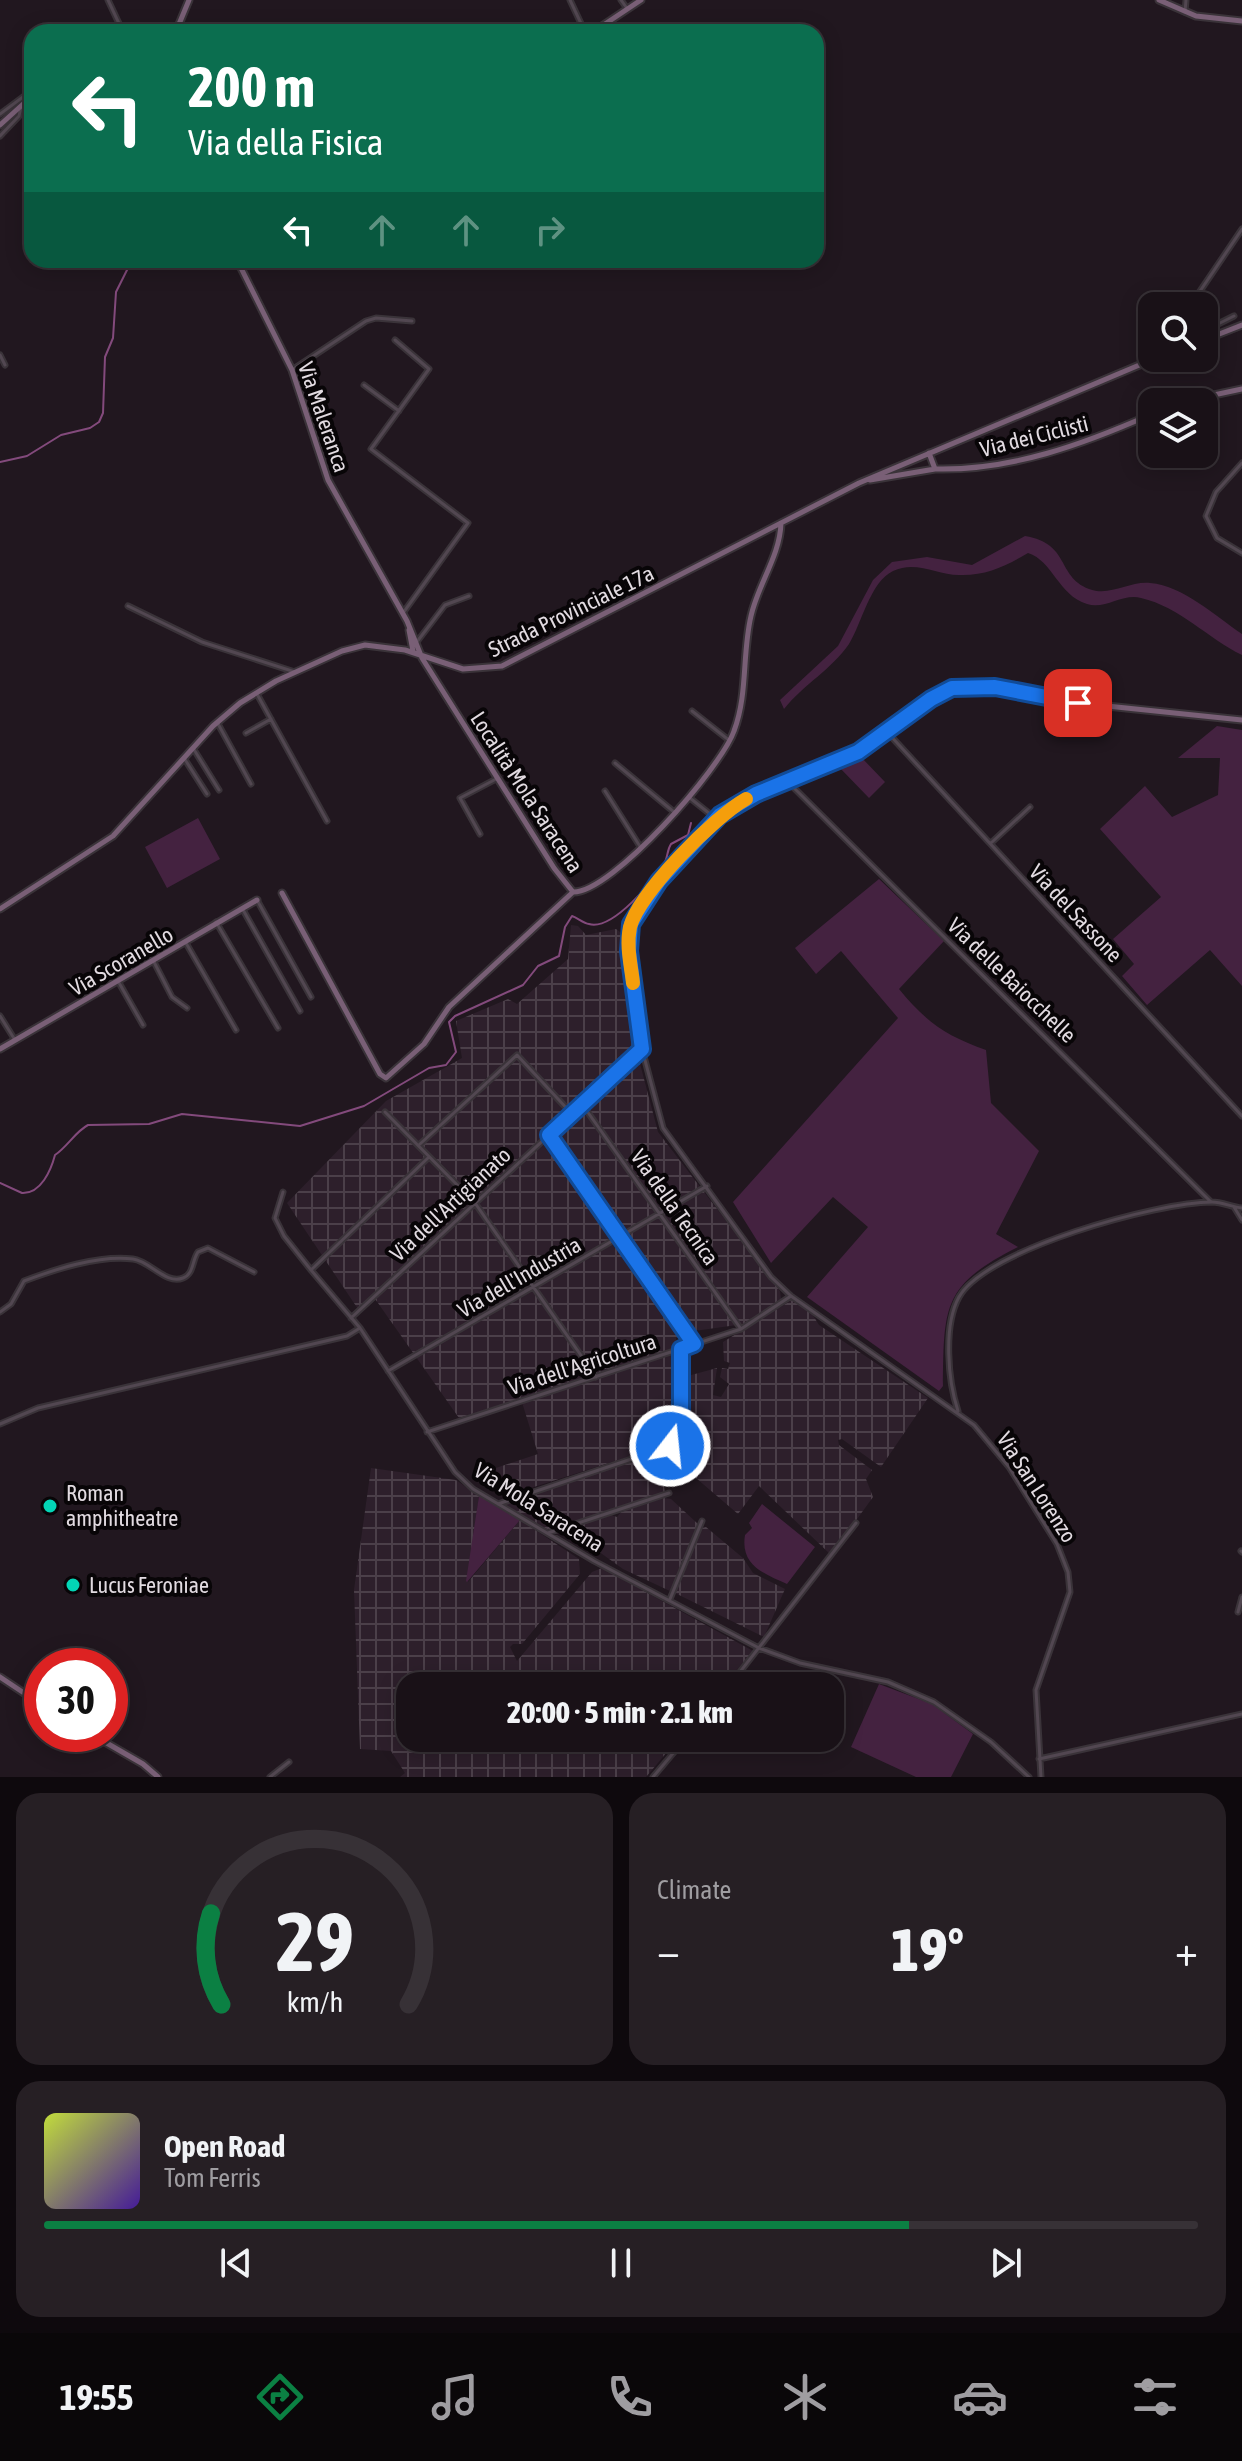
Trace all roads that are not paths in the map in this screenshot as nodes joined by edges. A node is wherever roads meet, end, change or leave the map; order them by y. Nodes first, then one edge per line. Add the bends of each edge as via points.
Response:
1 (108, 0) edge
2 (189, 0) edge
3 (570, 0) edge
4 (621, 0) edge
5 (641, 0) edge
6 (1159, 0) edge
7 (1186, 0) edge
8 (626, 7) junction
9 (1185, 12) junction
10 (1242, 21) edge
11 (119, 24) edge
12 (178, 24) edge
13 (581, 24) edge
14 (604, 24) edge
15 (24, 96) edge
16 (24, 103) edge
17 (21, 106) junction
18 (0, 114) edge
19 (0, 125) edge
20 (0, 136) edge
21 (1242, 229) edge
22 (241, 268) edge
23 (1199, 292) edge
24 (1234, 316) dead end
25 (412, 321) dead end
26 (1218, 324) edge
27 (1242, 325) edge
28 (1218, 334) edge
29 (395, 340) dead end
30 (0, 355) edge
31 (5, 365) dead end
32 (1138, 366) edge
33 (292, 370) junction
34 (364, 385) dead end
35 (1242, 389) edge
36 (1218, 394) edge
37 (399, 411) junction
38 (1138, 420) edge
39 (929, 453) junction
40 (1242, 463) edge
41 (935, 469) junction
42 (865, 481) junction
43 (781, 523) junction
44 (1242, 553) edge
45 (469, 596) dead end
46 (128, 606) dead end
47 (403, 613) junction
48 (409, 625) junction
49 (416, 643) junction
50 (413, 652) junction
51 (420, 655) junction
52 (295, 672) junction
53 (256, 692) junction
54 (692, 711) dead end
55 (271, 719) junction
56 (1242, 720) edge
57 (217, 722) junction
58 (887, 732) junction
59 (246, 733) dead end
60 (730, 741) junction
61 (193, 748) junction
62 (184, 758) junction
63 (615, 763) dead end
64 (498, 778) junction
65 (788, 782) junction
66 (251, 784) dead end
67 (219, 790) dead end
68 (605, 791) dead end
69 (207, 794) dead end
70 (690, 798) junction
71 (1030, 807) dead end
72 (675, 813) junction
73 (716, 819) junction
74 (327, 821) dead end
75 (480, 834) dead end
76 (991, 843) junction
77 (641, 848) junction
78 (573, 892) junction
79 (282, 893) dead end
80 (257, 900) joint
81 (242, 908) junction
82 (0, 909) edge
83 (216, 922) junction
84 (186, 943) junction
85 (154, 962) junction
86 (118, 981) junction
87 (311, 997) dead end
88 (187, 1008) dead end
89 (300, 1011) dead end
90 (0, 1016) edge
91 (143, 1025) dead end
92 (278, 1028) dead end
93 (236, 1030) dead end
94 (15, 1040) junction
95 (0, 1049) edge
96 (642, 1049) junction
97 (582, 1104) junction
98 (385, 1112) dead end
99 (572, 1114) junction
100 (1242, 1116) edge
101 (549, 1135) junction
102 (419, 1145) junction
103 (429, 1157) junction
104 (707, 1186) junction
105 (283, 1192) dead end
106 (1211, 1202) junction
107 (475, 1203) junction
108 (1234, 1207) junction
109 (1242, 1208) edge
110 (660, 1213) junction
111 (1242, 1220) edge
112 (622, 1236) junction
113 (311, 1270) junction
114 (254, 1272) dead end
115 (535, 1287) junction
116 (791, 1296) junction
117 (0, 1312) edge
118 (351, 1318) junction
119 (360, 1328) junction
120 (741, 1329) junction
121 (694, 1344) junction
122 (681, 1349) junction
123 (387, 1371) junction
124 (596, 1377) junction
125 (949, 1384) junction
126 (943, 1395) junction
127 (958, 1411) junction
128 (0, 1424) edge
129 (427, 1432) junction
130 (669, 1493) dead end
131 (498, 1504) junction
132 (702, 1521) dead end
133 (856, 1523) dead end
134 (547, 1533) junction
135 (1242, 1597) edge
136 (669, 1601) junction
137 (1238, 1612) dead end
138 (759, 1648) junction
139 (740, 1672) edge
140 (0, 1677) edge
141 (24, 1693) edge
142 (1242, 1714) edge
143 (122, 1752) edge
144 (674, 1752) edge
145 (1038, 1759) junction
146 (289, 1762) dead end
147 (158, 1777) edge
148 (270, 1777) edge
149 (653, 1777) edge
150 (1029, 1777) edge
151 (1041, 1777) edge

1 - 11 street
2 - 12 street
3 - 13 street
4 - 8 street
5 - 8 street
6 - 9 street
7 - 9 street
8 - 14 street
9 - 10 street
15 - 18 street
16 - 17 street
17 - 19 street
17 - 20 street via 19,116
21 - 23 street
22 - 33 street, Via Maleranca
24 - 26 street
25 - 33 street via 366,321
27 - 28 street
29 - 37 street via 429,368
30 - 31 street
32 - 39 street, Strada Provinciale 17a
33 - 47 street, Via Maleranca via 328,480
34 - 37 street
35 - 36 street
37 - 47 street via 371,449 468,522
38 - 41 street, Via dei Ciclisti via 1022,460
39 - 41 street
39 - 42 street, Strada Provinciale 17a
40 - 44 street via 1216,492 1206,516 1217,538
41 - 42 street, Via dei Ciclisti
42 - 43 street, Strada Provinciale 17a
43 - 51 street, Strada Provinciale 17a via 511,663 470,670
43 - 60 street, Località Mola Saracena via 751,615 740,708
45 - 49 street via 445,605
46 - 52 street via 194,639
47 - 48 street, Via Maleranca
48 - 49 street, Località Mola Saracena
48 - 50 street
49 - 51 street, Località Mola Saracena
50 - 51 street, Strada Provinciale 17a
50 - 52 street, Strada Provinciale 17a via 359,646
51 - 64 street, Località Mola Saracena
52 - 53 street, Strada Provinciale 17a
53 - 55 street
53 - 57 street, Strada Provinciale 17a
54 - 60 street
55 - 59 street
55 - 74 street
56 - 58 street via 976,686 940,694
57 - 61 street, Strada Provinciale 17a
57 - 66 street
58 - 65 street via 847,758
58 - 76 street, Via del Sassone
60 - 70 street, Località Mola Saracena
61 - 62 street, Strada Provinciale 17a
61 - 67 street
62 - 69 street
62 - 82 street, Strada Provinciale 17a via 113,836
63 - 72 street
64 - 75 street via 460,798
64 - 78 street, Località Mola Saracena
65 - 73 street via 745,799
65 - 106 street, Via delle Baiocchelle
68 - 77 street
70 - 72 street, Località Mola Saracena
70 - 73 street
71 - 76 street
72 - 77 street, Località Mola Saracena
73 - 96 street via 659,881 631,926 629,951
76 - 100 street, Via del Sassone
77 - 78 street, Località Mola Saracena via 592,885
78 - 79 street via 450,1005 424,1044 386,1078
80 - 81 street, Via Scoranello
80 - 87 street
81 - 83 street, Via Scoranello
81 - 89 street
83 - 84 street, Via Scoranello
83 - 92 street
84 - 85 street, Via Scoranello
84 - 93 street
85 - 86 street, Via Scoranello
85 - 88 street via 172,997
86 - 91 street
86 - 94 street, Via Scoranello
90 - 94 street
94 - 95 street, Via Scoranello
96 - 97 street, Via dell'Artigianato
96 - 104 street via 662,1125
97 - 99 street, Via dell'Artigianato
97 - 110 street, Via della Tecnica
98 - 102 street
99 - 101 street, Via dell'Artigianato
99 - 102 street via 517,1055
101 - 107 street, Via dell'Artigianato
101 - 112 street
102 - 103 street
103 - 107 street
103 - 113 street
104 - 110 street, Via dell'Industria
104 - 116 street via 771,1277
105 - 113 street, Via Mola Saracena via 275,1218
106 - 108 street
106 - 125 street via 1049,1239 986,1269 956,1305
107 - 115 street
107 - 118 street, Via dell'Artigianato
108 - 109 street
108 - 111 street
110 - 112 street, Via dell'Industria
110 - 120 street, Via della Tecnica
112 - 115 street, Via dell'Industria
112 - 121 street
113 - 118 street, Via Mola Saracena
114 - 117 street via 208,1248 198,1251 189,1273 181,1278 168,1278 141,1261 110,1260 24,1281
115 - 123 street, Via dell'Industria
115 - 124 street
116 - 120 street, Via dell'Agricoltura
116 - 126 street, Via San Lorenzo
118 - 119 street, Via Mola Saracena
119 - 123 street, Via Mola Saracena
119 - 128 street via 347,1336 38,1408
120 - 121 street, Via dell'Agricoltura
121 - 122 street, Via dell'Agricoltura
122 - 124 street, Via dell'Agricoltura
122 - 131 street via 681,1408 670,1446
123 - 129 street, Via Mola Saracena
124 - 129 street, Via dell'Agricoltura
125 - 126 street
125 - 127 street
126 - 127 street, Via San Lorenzo
127 - 145 street, Via San Lorenzo via 1018,1481 1068,1572 1068,1601 1036,1690
129 - 131 street, Via Mola Saracena via 455,1472
130 - 134 street
131 - 134 street, Via Mola Saracena
132 - 136 street
133 - 138 street
134 - 136 street, Via Mola Saracena
135 - 137 street
136 - 138 street, Via Mola Saracena
138 - 139 street
138 - 150 street, Via Mola Saracena via 800,1663 888,1682 920,1696 991,1742
140 - 141 street
142 - 145 street
143 - 147 street
144 - 149 street
145 - 151 street, Via San Lorenzo
146 - 148 street

